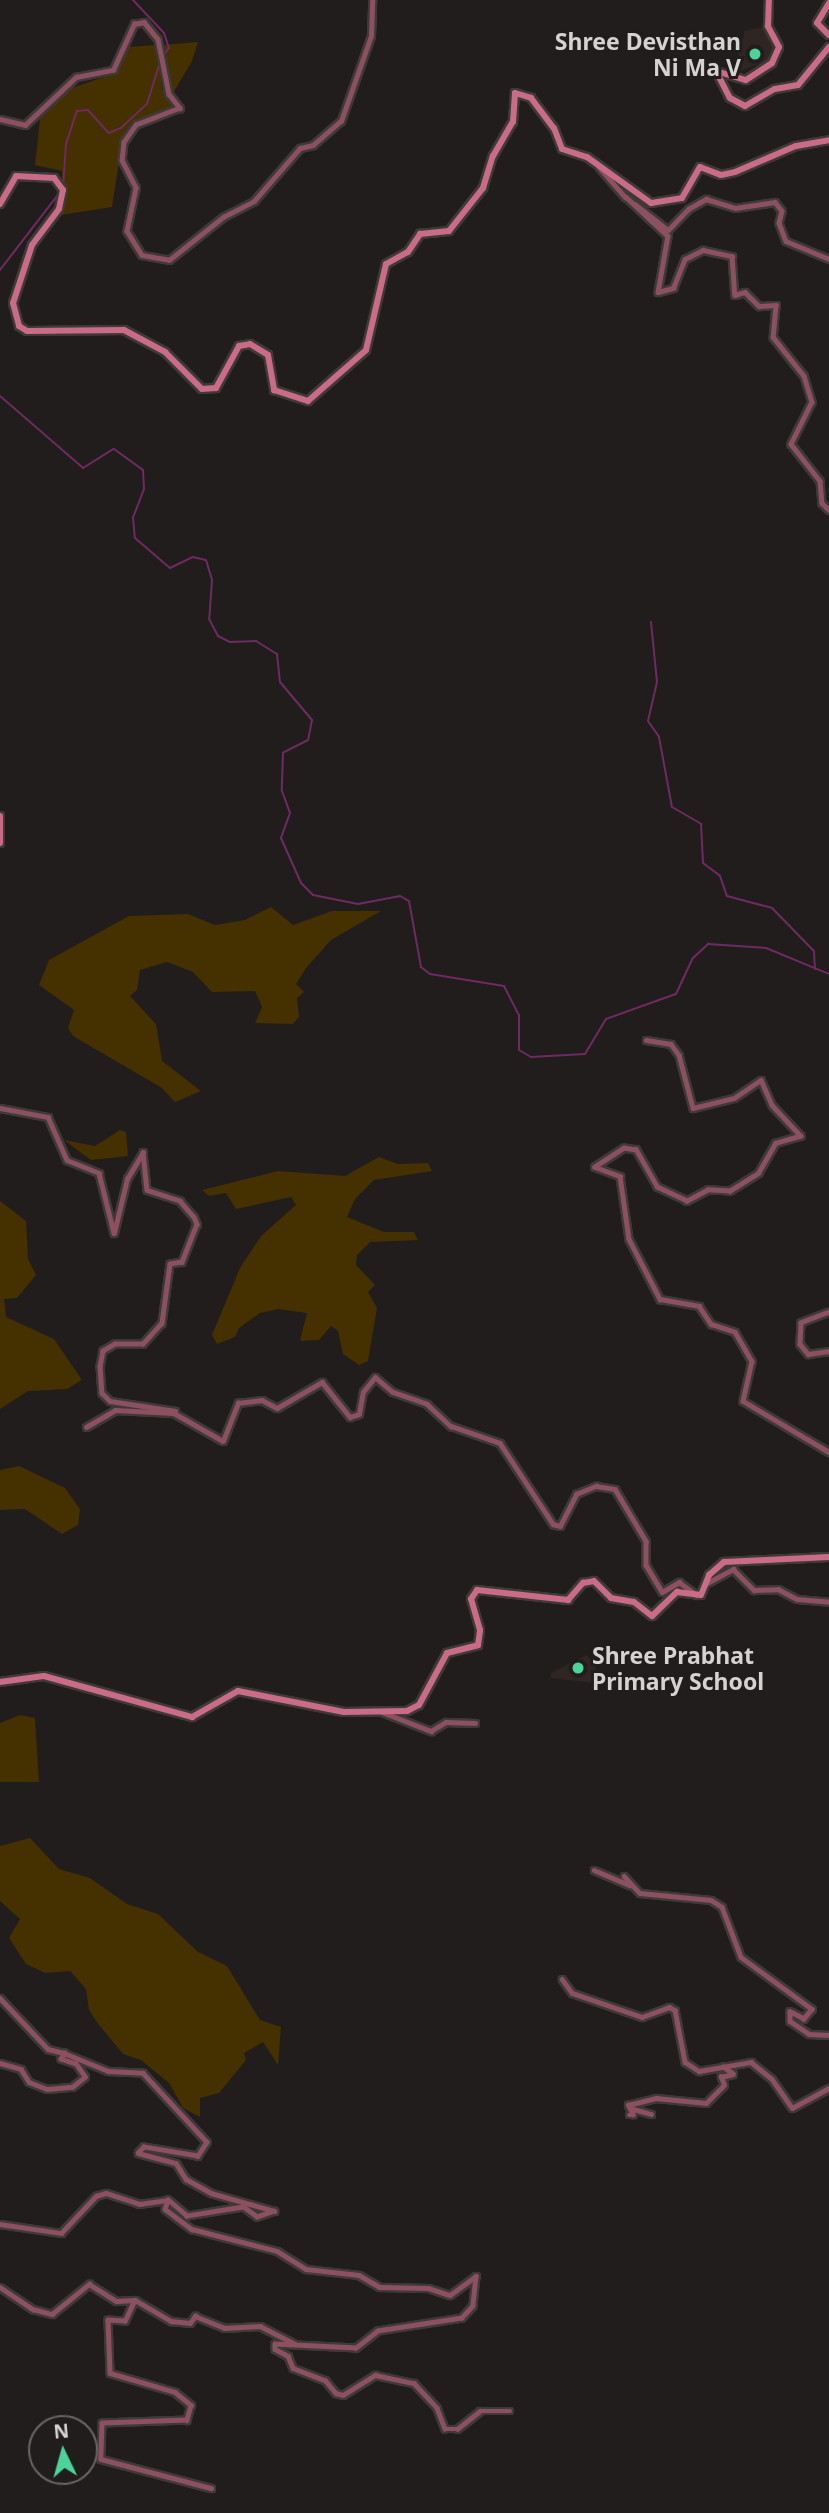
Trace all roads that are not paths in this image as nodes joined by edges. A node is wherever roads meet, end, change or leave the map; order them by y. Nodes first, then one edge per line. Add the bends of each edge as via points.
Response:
1 (372, 0) edge
2 (769, 0) edge
3 (829, 4) edge
4 (829, 35) edge
5 (829, 47) edge
6 (0, 119) edge
7 (829, 141) edge
8 (599, 167) junction
9 (625, 197) junction
10 (0, 204) edge
11 (829, 259) edge
12 (829, 510) edge
13 (0, 816) edge
14 (0, 843) edge
15 (646, 1040) dead end
16 (0, 1108) edge
17 (829, 1312) edge
18 (829, 1351) edge
19 (182, 1415) junction
20 (86, 1427) dead end
21 (829, 1452) edge
22 (829, 1556) edge
23 (706, 1583) junction
24 (697, 1595) junction
25 (829, 1602) edge
26 (0, 1682) edge
27 (378, 1710) junction
28 (475, 1723) dead end
29 (594, 1870) dead end
30 (624, 1876) dead end
31 (631, 1885) junction
32 (562, 1979) dead end
33 (0, 1998) edge
34 (829, 2035) edge
35 (64, 2053) junction
36 (0, 2063) edge
37 (723, 2067) junction
38 (829, 2088) edge
39 (629, 2107) junction
40 (629, 2115) dead end
41 (651, 2115) dead end
42 (169, 2200) junction
43 (0, 2224) edge
44 (0, 2287) edge
45 (135, 2300) junction
46 (298, 2346) junction
47 (510, 2411) dead end
48 (211, 2488) dead end

1 - 6 street via 371,36 341,121 313,145 300,148 254,201 223,217 169,260 142,255 127,231 136,188 122,160 124,142 136,125 180,108 169,94 158,39 144,22 134,24 113,70 76,77 26,125
2 - 5 street via 768,26 778,55 746,80 716,71 730,98 745,106 775,89 798,85
3 - 4 street via 817,23
7 - 8 street via 796,146 735,172 720,175 700,167 685,194 663,205 640,200
8 - 9 street
8 - 10 street via 562,149 554,128 531,98 515,93 513,122 493,156 483,188 450,230 420,234 408,252 385,266 366,350 308,401 274,390 268,355 250,344 239,346 216,388 202,389 165,352 124,330 27,331 19,326 13,303 32,245 59,209 63,190 54,178 16,176
9 - 11 street via 668,230 688,209 706,199 735,208 775,202 782,211 779,223 786,241
9 - 12 street via 668,236 658,292 677,285 685,259 703,250 732,256 735,295 745,292 759,306 776,305 773,337 804,376 812,402 790,444 820,481 822,503
13 - 14 street
15 - 21 street via 671,1044 679,1055 694,1108 734,1098 761,1080 772,1105 800,1136 776,1143 759,1173 730,1191 708,1190 687,1201 657,1187 636,1150 624,1148 595,1167 620,1176 629,1239 660,1299 699,1306 711,1324 735,1332 752,1361 743,1401
16 - 19 street via 48,1116 67,1160 99,1173 114,1233 127,1180 143,1152 147,1190 180,1201 194,1217 197,1224 182,1262 170,1264 162,1323 143,1344 116,1344 103,1351 100,1366 102,1393 110,1401
17 - 18 street via 801,1323 800,1344 808,1354
19 - 20 street via 115,1410
19 - 24 street via 223,1441 238,1403 262,1400 277,1408 322,1382 350,1417 359,1414 363,1392 375,1377 393,1392 427,1404 443,1422 467,1427 475,1439 500,1443 553,1524 560,1526 576,1494 596,1486 615,1489 646,1541 646,1565 662,1592 680,1583
22 - 23 street via 724,1562
23 - 24 street
23 - 25 street via 733,1569 754,1590 778,1589 797,1599
24 - 27 street via 677,1592 652,1616 639,1604 611,1598 594,1581 583,1583 568,1600 477,1590 471,1599 478,1646 447,1653 413,1709
26 - 27 street via 44,1676 88,1692 133,1697 173,1715 199,1716 239,1691 344,1712
27 - 28 street via 431,1731 446,1722
29 - 31 street
30 - 31 street
31 - 34 street via 657,1897 711,1900 722,1907 741,1956 812,2009 804,2019 790,2012 790,2021 809,2034
32 - 37 street via 572,1993 642,2017 669,2007 675,2010 685,2062 699,2071
33 - 35 street via 48,2049
35 - 36 street via 61,2059 76,2064 85,2077 72,2087 37,2086 21,2068
35 - 42 street via 108,2071 152,2078 207,2142 198,2156 144,2147 138,2153 176,2163 186,2179 211,2193 274,2211 257,2217 243,2207 187,2216
37 - 38 street via 751,2062 772,2079 792,2108
37 - 39 street via 733,2074 721,2077 724,2085 706,2104 670,2097
39 - 40 street via 633,2115
39 - 41 street
42 - 43 street via 139,2204 106,2193 96,2196 61,2233
42 - 46 street via 165,2209 192,2229 277,2251 306,2269 359,2275 380,2287 428,2288 450,2295 476,2276 479,2279 473,2306 462,2319 377,2332 356,2348
44 - 45 street via 33,2309 52,2314 89,2284 116,2301
45 - 46 street via 171,2321 190,2323 195,2316 224,2328 261,2326
45 - 48 street via 125,2321 108,2320 110,2373 175,2392 191,2404 187,2420 102,2423 101,2459
46 - 47 street via 275,2344 275,2349 288,2356 293,2368 325,2380 336,2393 343,2395 375,2375 414,2383 437,2409 445,2430 457,2429 480,2411

